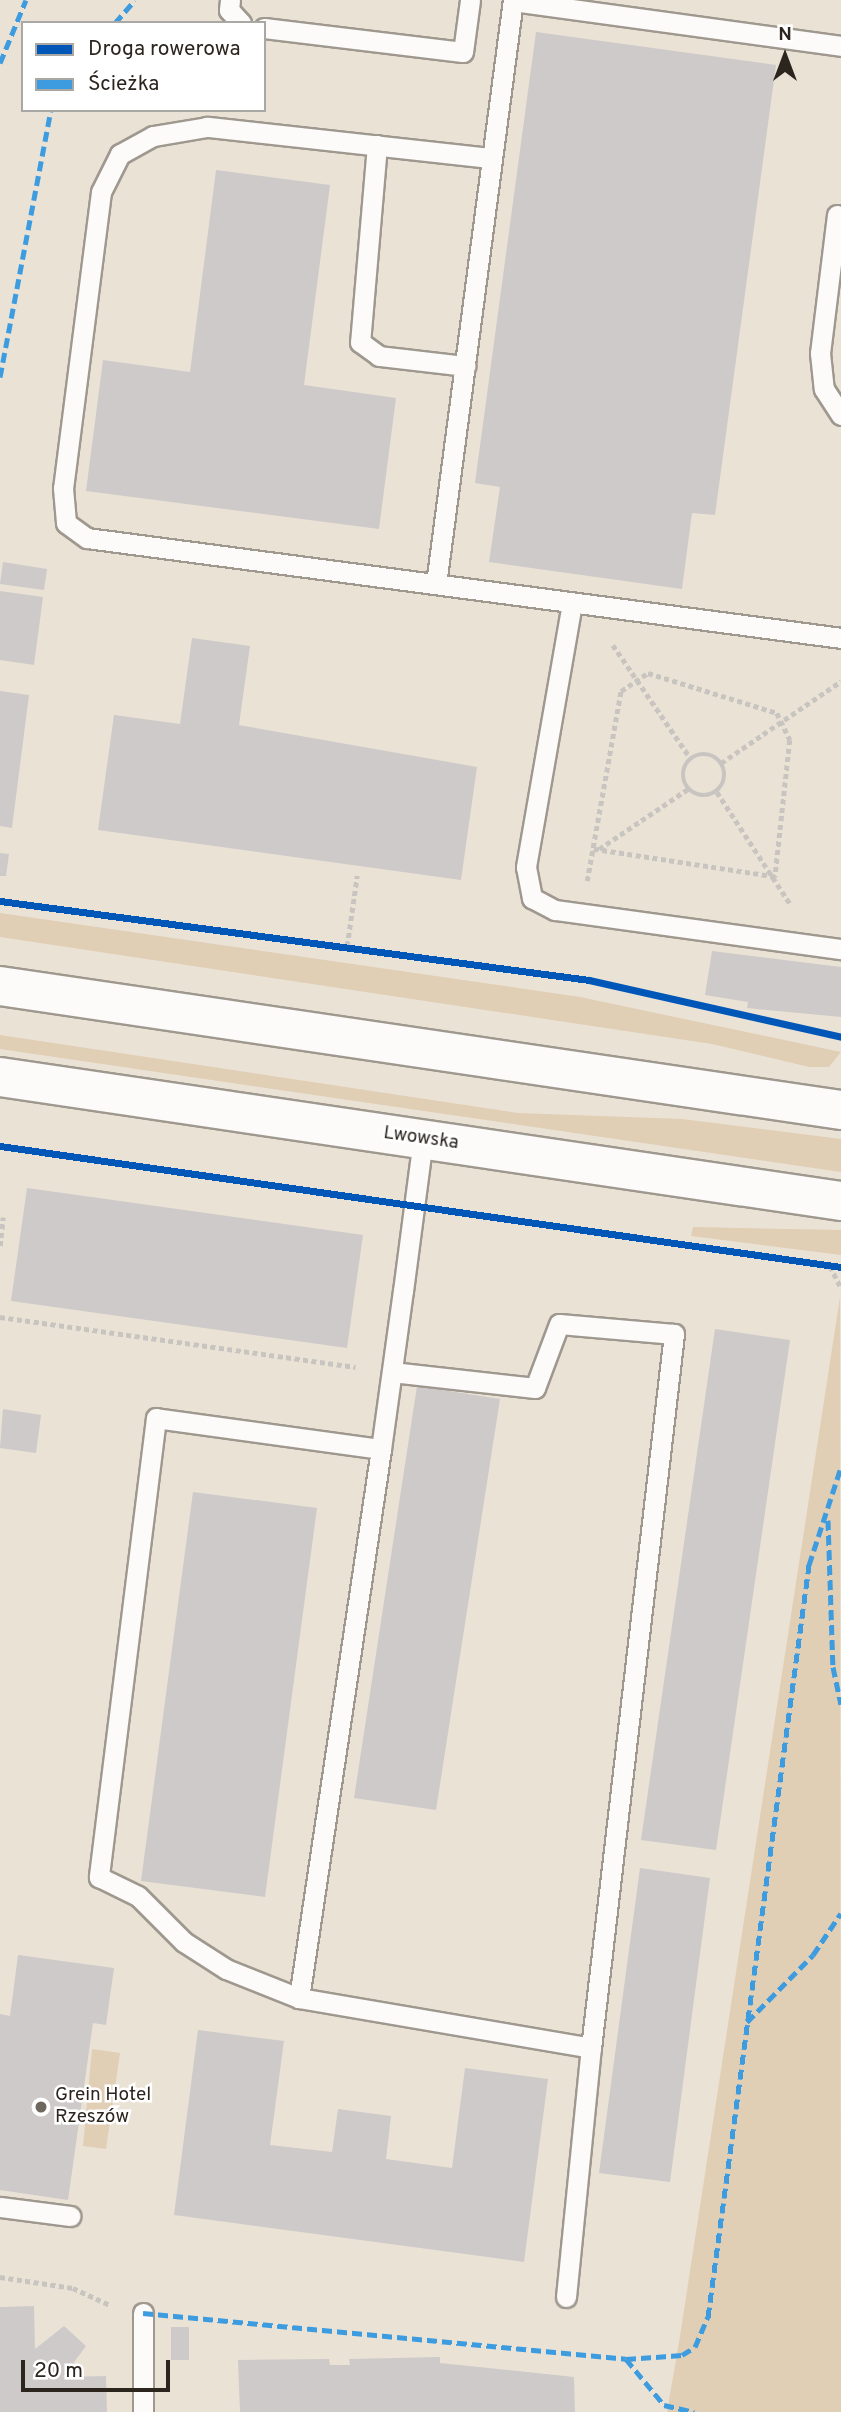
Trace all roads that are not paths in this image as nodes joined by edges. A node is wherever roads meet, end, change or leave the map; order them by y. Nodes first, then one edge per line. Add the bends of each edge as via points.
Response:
1 (230, 0) edge
2 (470, 0) edge
3 (513, 1) edge
4 (239, 21) edge
5 (266, 28) edge
6 (841, 46) edge
7 (377, 145) junction
8 (491, 158) junction
9 (836, 215) dead end
10 (465, 366) junction
11 (841, 415) edge
12 (436, 584) junction
13 (578, 603) junction
14 (841, 638) edge
15 (841, 949) edge
16 (0, 986) edge
17 (0, 1077) edge
18 (841, 1110) edge
19 (423, 1139) junction
20 (841, 1201) edge
21 (392, 1371) junction
22 (381, 1449) junction
23 (299, 1998) junction
24 (591, 2048) junction
25 (0, 2207) edge
26 (70, 2216) dead end
27 (566, 2297) dead end
28 (143, 2314) road end
29 (143, 2412) edge

1 - 4 lane via 229,10
2 - 5 lane via 463,52
3 - 6 lane
3 - 8 lane
7 - 8 lane
7 - 10 lane via 360,342 379,356
7 - 12 lane via 206,127 153,136 120,154 101,192 63,510 74,533 87,538
8 - 10 lane
9 - 11 lane via 820,353 824,389
10 - 12 lane
12 - 13 lane
13 - 14 lane
13 - 15 lane via 524,879 540,905
16 - 18 main road
17 - 19 main road, Lwowska
19 - 20 main road, Lwowska
19 - 21 lane
21 - 22 lane
21 - 24 lane via 535,1388 559,1324 674,1334
22 - 23 lane
22 - 23 lane via 156,1418 99,1877 138,1896 184,1942 226,1969
23 - 24 lane
24 - 27 lane
25 - 26 lane
28 - 29 lane

